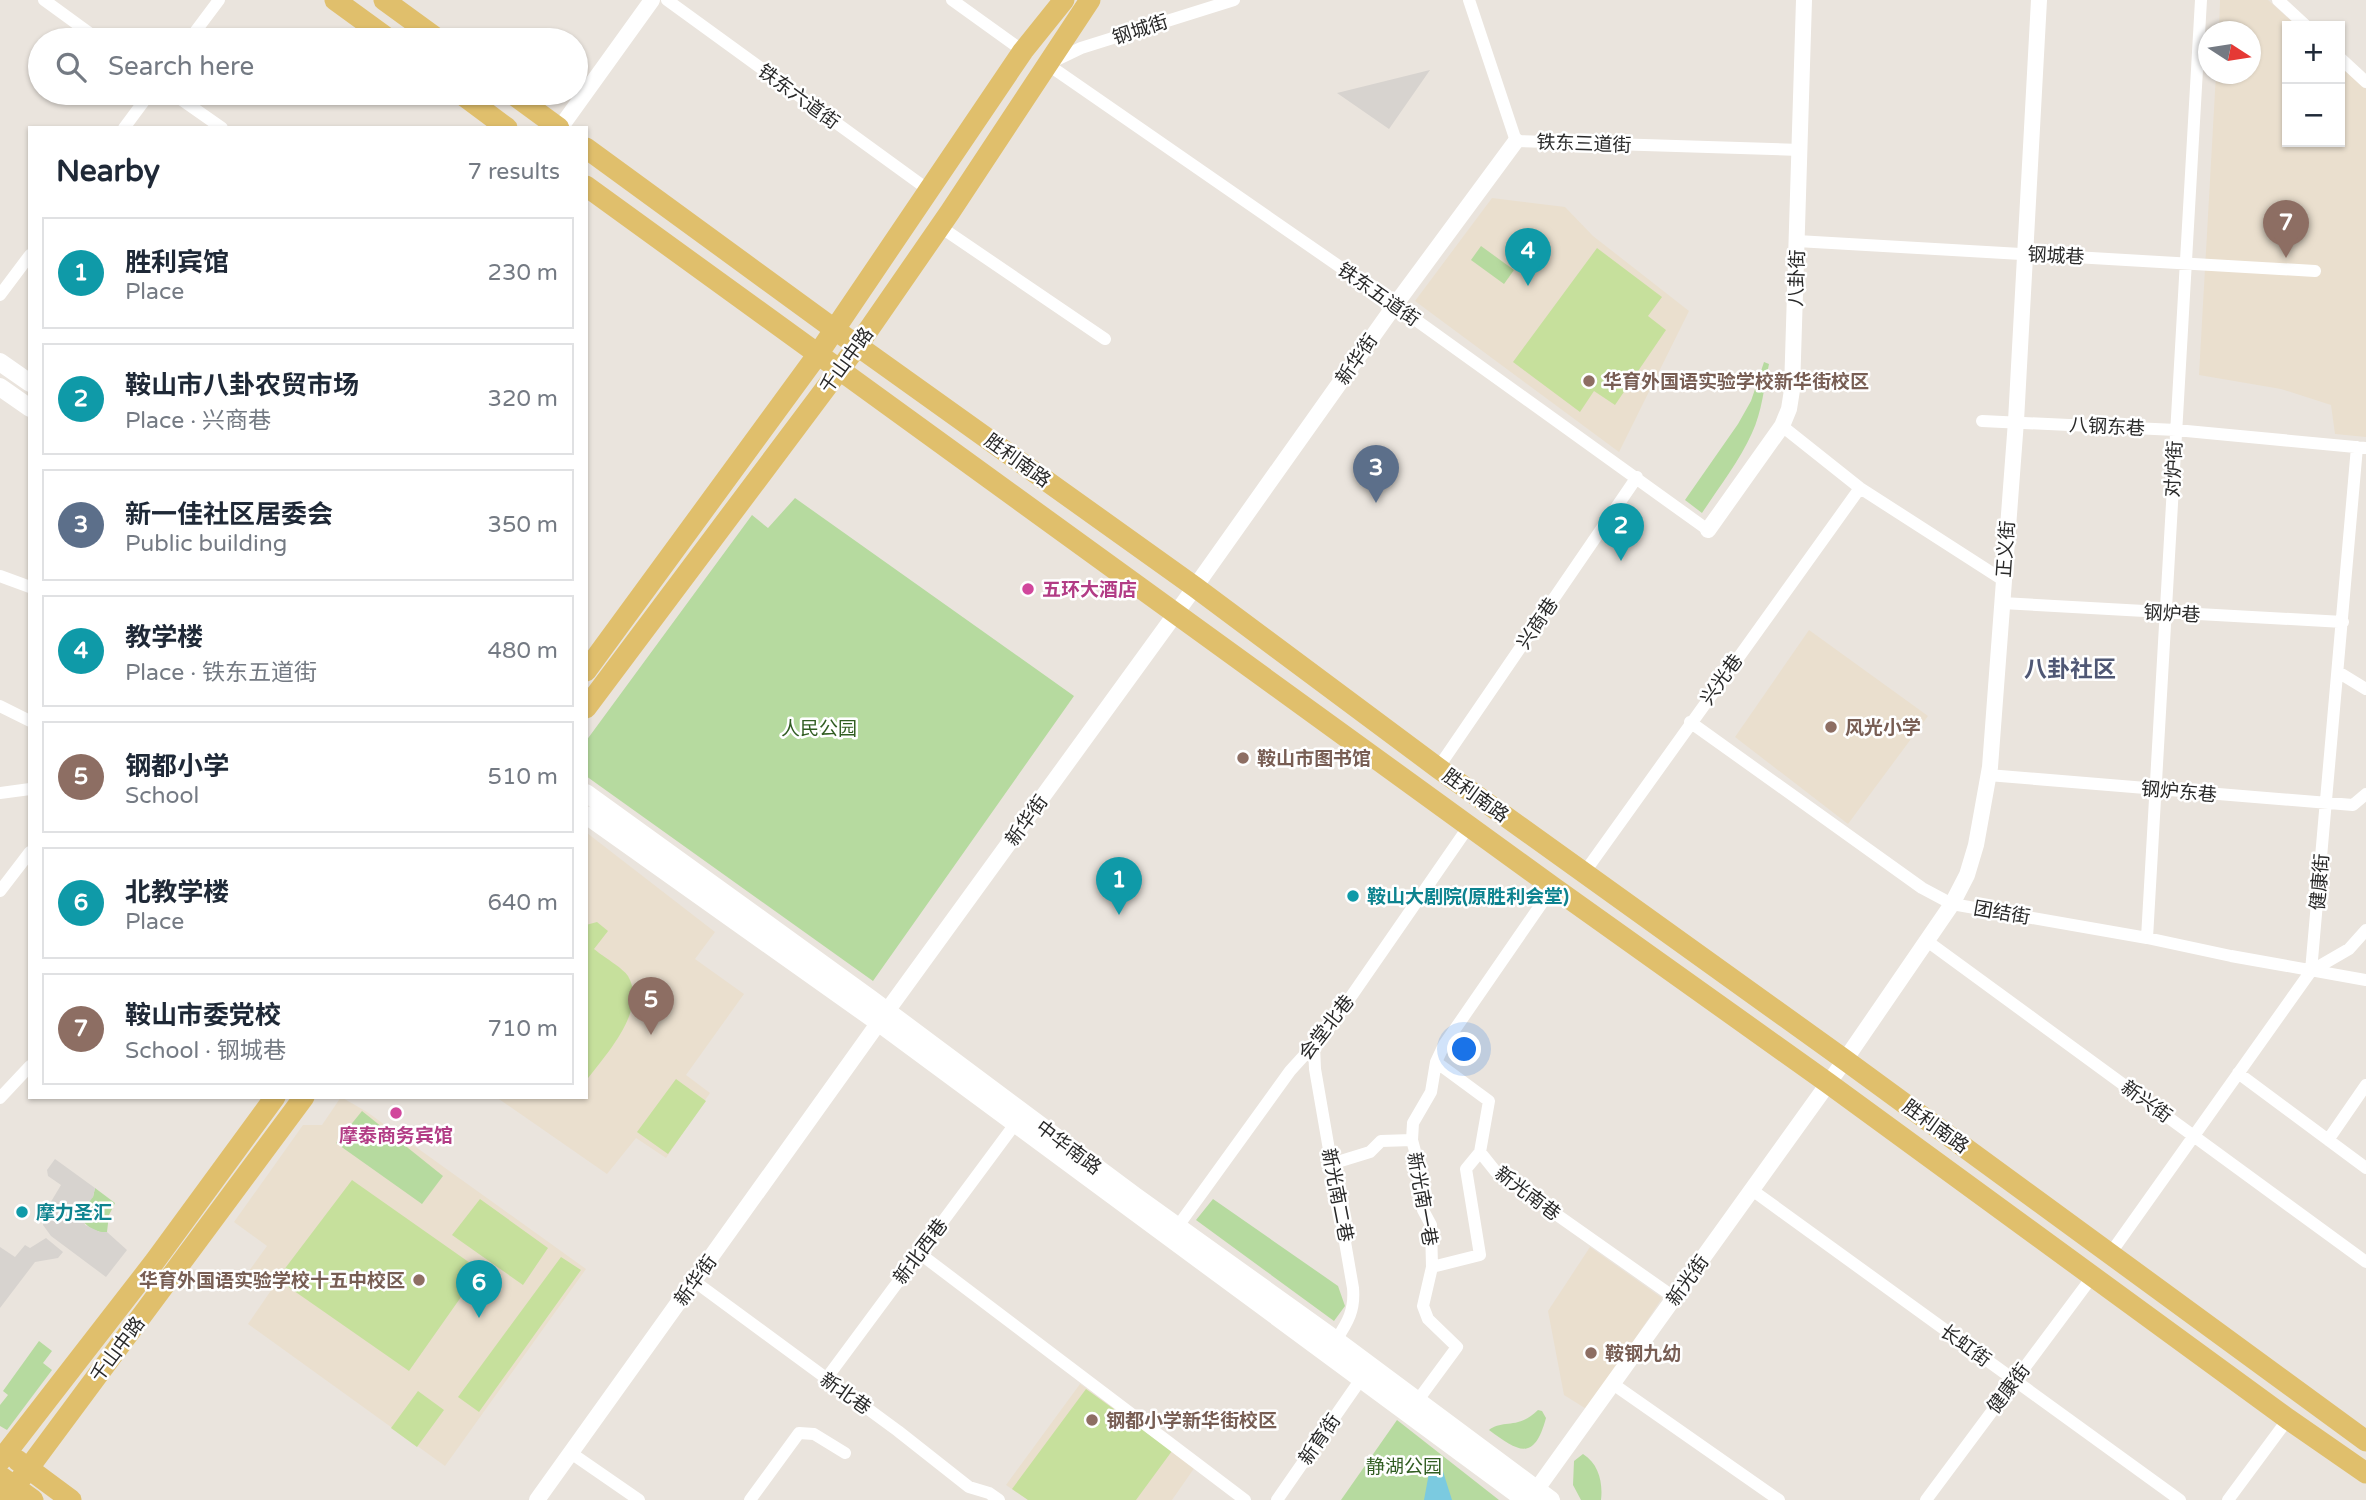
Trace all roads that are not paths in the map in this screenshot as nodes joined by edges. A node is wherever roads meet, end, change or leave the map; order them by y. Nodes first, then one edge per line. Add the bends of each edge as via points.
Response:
1 (44, 0) edge
2 (219, 0) edge
3 (335, 0) edge
4 (384, 0) edge
5 (652, 0) edge
6 (667, 0) edge
7 (952, 0) edge
8 (1053, 0) edge
9 (1064, 0) edge
10 (1090, 0) edge
11 (1096, 0) edge
12 (1234, 0) edge
13 (1469, 0) edge
14 (1804, 0) edge
15 (2039, 0) edge
16 (2201, 0) edge
17 (2278, 0) edge
18 (2301, 21) edge
19 (82, 28) edge
20 (198, 28) edge
21 (374, 28) edge
22 (422, 28) edge
23 (1023, 51) junction
24 (2345, 63) edge
25 (1047, 64) junction
26 (2366, 82) edge
27 (588, 88) edge
28 (141, 105) edge
29 (189, 105) edge
30 (476, 105) edge
31 (527, 105) edge
32 (576, 105) edge
33 (125, 126) edge
34 (219, 126) edge
35 (504, 126) edge
36 (556, 126) edge
37 (560, 126) edge
38 (1516, 141) junction
39 (588, 149) edge
40 (1800, 149) junction
41 (588, 187) edge
42 (930, 191) junction
43 (939, 226) junction
44 (1797, 241) junction
45 (2025, 254) junction
46 (28, 258) edge
47 (2186, 262) junction
48 (2315, 271) dead end
49 (0, 295) edge
50 (1395, 305) junction
51 (834, 329) junction
52 (1105, 339) dead end
53 (858, 345) junction
54 (818, 354) junction
55 (0, 362) edge
56 (840, 370) junction
57 (28, 382) edge
58 (0, 387) edge
59 (28, 407) edge
60 (1982, 421) dead end
61 (2016, 421) junction
62 (1782, 426) junction
63 (2176, 430) junction
64 (2361, 448) edge
65 (1637, 477) junction
66 (1860, 488) junction
67 (1708, 530) joint
68 (0, 576) edge
69 (2003, 580) junction
70 (28, 586) edge
71 (1195, 587) junction
72 (2002, 603) junction
73 (2165, 612) junction
74 (1175, 613) junction
75 (2343, 622) junction
76 (588, 668) edge
77 (2338, 672) junction
78 (2365, 686) edge
79 (588, 705) edge
80 (0, 706) edge
81 (28, 720) edge
82 (1690, 722) junction
83 (1438, 768) junction
84 (1988, 775) junction
85 (28, 789) edge
86 (2155, 789) junction
87 (0, 793) edge
88 (2366, 794) edge
89 (588, 795) edge
90 (2326, 803) junction
91 (588, 816) edge
92 (1469, 826) junction
93 (28, 855) edge
94 (1584, 873) junction
95 (1553, 887) junction
96 (1, 891) edge
97 (1952, 904) junction
98 (2366, 930) edge
99 (2147, 938) junction
100 (1927, 941) junction
101 (2311, 971) junction
102 (2366, 980) edge
103 (883, 1017) junction
104 (1314, 1046) junction
105 (1845, 1060) junction
106 (1436, 1062) junction
107 (28, 1068) edge
108 (2238, 1073) junction
109 (1828, 1083) junction
110 (2366, 1085) edge
111 (0, 1098) edge
112 (274, 1099) edge
113 (303, 1099) edge
114 (1015, 1124) junction
115 (2194, 1136) junction
116 (1412, 1140) junction
117 (2328, 1140) junction
118 (1480, 1152) junction
119 (1331, 1164) junction
120 (2365, 1165) edge
121 (1752, 1190) junction
122 (1178, 1226) junction
123 (919, 1253) junction
124 (2110, 1254) junction
125 (2366, 1262) edge
126 (1432, 1267) junction
127 (2092, 1277) junction
128 (694, 1282) junction
129 (1675, 1298) junction
130 (1336, 1340) junction
131 (826, 1379) junction
132 (1361, 1379) junction
133 (2015, 1380) junction
134 (1613, 1384) junction
135 (1418, 1401) junction
136 (2288, 1419) junction
137 (2366, 1441) edge
138 (571, 1453) junction
139 (845, 1453) dead end
140 (2, 1454) edge
141 (29, 1468) junction
142 (2366, 1473) edge
143 (7, 1487) edge
144 (968, 1494) edge
145 (1535, 1497) edge
146 (33, 1500) edge
147 (71, 1500) edge
148 (537, 1500) edge
149 (639, 1500) edge
150 (750, 1500) edge
151 (999, 1500) edge
152 (1245, 1500) edge
153 (1277, 1500) edge
154 (1779, 1500) edge
155 (1926, 1500) edge
156 (2180, 1500) edge
157 (2228, 1500) edge

1 - 19 street
2 - 20 street
3 - 21 main road
4 - 22 main road
5 - 27 street
6 - 42 street, 铁东六道街
7 - 23 street
8 - 23 main road
9 - 23 main road, 千山中路
10 - 25 main road, 千山中路
11 - 25 main road
12 - 25 street, 钢城街 via 1081,48
13 - 38 street, 铁东三道街
14 - 40 street, 八卦街
15 - 45 street, 正义街
16 - 47 street, 对炉街
17 - 18 street
23 - 42 main road, 千山中路
24 - 26 street
25 - 43 main road, 千山中路
25 - 50 street, 铁东五道街
28 - 33 street
29 - 34 street
30 - 35 main road
31 - 36 main road
32 - 37 street
38 - 40 street, 铁东三道街
38 - 50 street, 新华街
39 - 51 main road, 胜利南路
40 - 44 street, 八卦街
41 - 54 main road, 胜利南路
42 - 51 main road, 千山中路
43 - 52 street
43 - 53 main road, 千山中路
44 - 45 street, 钢城巷
44 - 62 street, 八卦街 via 1792,390
45 - 47 street, 钢城巷
45 - 61 street, 正义街
46 - 49 street
47 - 48 street, 钢城巷
47 - 63 street, 对炉街
50 - 65 street, 铁东五道街
50 - 71 street, 新华街
51 - 53 main road, 胜利南路
51 - 54 main road, 千山中路
53 - 56 main road, 千山中路
53 - 71 main road, 胜利南路
54 - 56 main road, 胜利南路
54 - 76 main road, 千山中路
55 - 57 main road
56 - 74 main road, 胜利南路
56 - 79 main road, 千山中路
58 - 59 main road
60 - 61 street, 八钢东巷
61 - 63 street, 八钢东巷
61 - 69 street, 正义街
62 - 66 street
62 - 67 street, 八卦街
63 - 64 street, 八钢东巷
63 - 73 street, 对炉街
64 - 75 street, 健康街
65 - 67 street, 铁东五道街
65 - 83 street, 兴商巷
66 - 69 street
66 - 82 street, 兴光巷
68 - 70 street
69 - 72 street, 正义街
71 - 74 street, 新华街
71 - 83 main road, 胜利南路
72 - 73 street, 钢炉巷
72 - 84 street, 正义街
73 - 75 street, 钢炉巷
73 - 86 street, 对炉街
74 - 92 main road, 胜利南路
74 - 103 street, 新华街
75 - 77 street, 健康街
77 - 78 street
77 - 90 street, 健康街
80 - 81 street
82 - 94 street, 兴光巷
82 - 97 street, 团结街 via 1922,888
83 - 94 main road, 胜利南路
84 - 86 street, 钢炉东巷
84 - 97 street, 正义街 via 1976,845
85 - 87 street
86 - 90 street, 钢炉东巷
86 - 99 street, 对炉街
88 - 90 street, 钢炉东巷 via 2353,805
89 - 103 main road, 中华南路
90 - 101 street, 健康街
91 - 103 main road
92 - 95 main road, 胜利南路
92 - 104 street, 会堂北巷
93 - 96 street
94 - 105 main road, 胜利南路
95 - 106 street, 新光南一巷
95 - 109 main road, 胜利南路
97 - 99 street, 团结街
97 - 100 street, 正义街
98 - 101 street via 2349,949
99 - 101 street, 团结街
100 - 105 street, 正义街
100 - 115 street, 新兴街
101 - 102 street, 团结街
101 - 108 street
103 - 114 main road
103 - 122 main road, 中华南路
103 - 128 street, 新华街
104 - 119 street, 新光南二巷
104 - 122 street, 会堂北巷 via 1286,1077
105 - 109 street, 新光街
105 - 124 main road, 胜利南路
106 - 116 street, 新光南一巷 via 1431,1092 1413,1123
106 - 118 street, 新光南巷 via 1489,1101
107 - 111 street
108 - 115 street
108 - 117 street
109 - 121 street, 新光街
109 - 127 main road, 胜利南路
110 - 117 street
112 - 140 main road, 千山中路 via 155,1261
113 - 141 main road, 千山中路
114 - 123 street, 新北西巷
114 - 132 main road
115 - 124 street
115 - 125 street, 新兴街
116 - 119 street via 1381,1140 1370,1152
116 - 126 street, 新光南一巷 via 1423,1209 1431,1225
117 - 120 street
118 - 126 street via 1466,1169 1480,1255
118 - 129 street, 新光南巷 via 1496,1172
119 - 130 street, 新光南二巷 via 1354,1304
121 - 129 street, 新光街
121 - 133 street, 长虹街
122 - 130 main road, 中华南路
123 - 131 street, 新北西巷
123 - 152 street
124 - 137 main road, 胜利南路
126 - 135 street, 新光南一巷 via 1423,1306 1427,1319 1457,1348
127 - 133 street, 健康街
127 - 136 main road, 胜利南路
128 - 131 street, 新北巷
128 - 138 street, 新华街
129 - 134 street, 新光街
130 - 135 main road, 中华南路
131 - 144 street, 新北巷 via 898,1431
132 - 145 main road
132 - 153 street, 新育街
133 - 155 street, 健康街
133 - 156 street, 长虹街
134 - 145 street, 新光街
134 - 154 street
135 - 145 main road, 中华南路
136 - 142 main road, 胜利南路
136 - 157 street
138 - 148 street, 新华街
138 - 149 street
139 - 150 street via 814,1434 799,1433
140 - 141 main road
141 - 143 main road, 千山中路
141 - 147 main road
143 - 146 main road
144 - 151 street, 新北巷 via 989,1493

